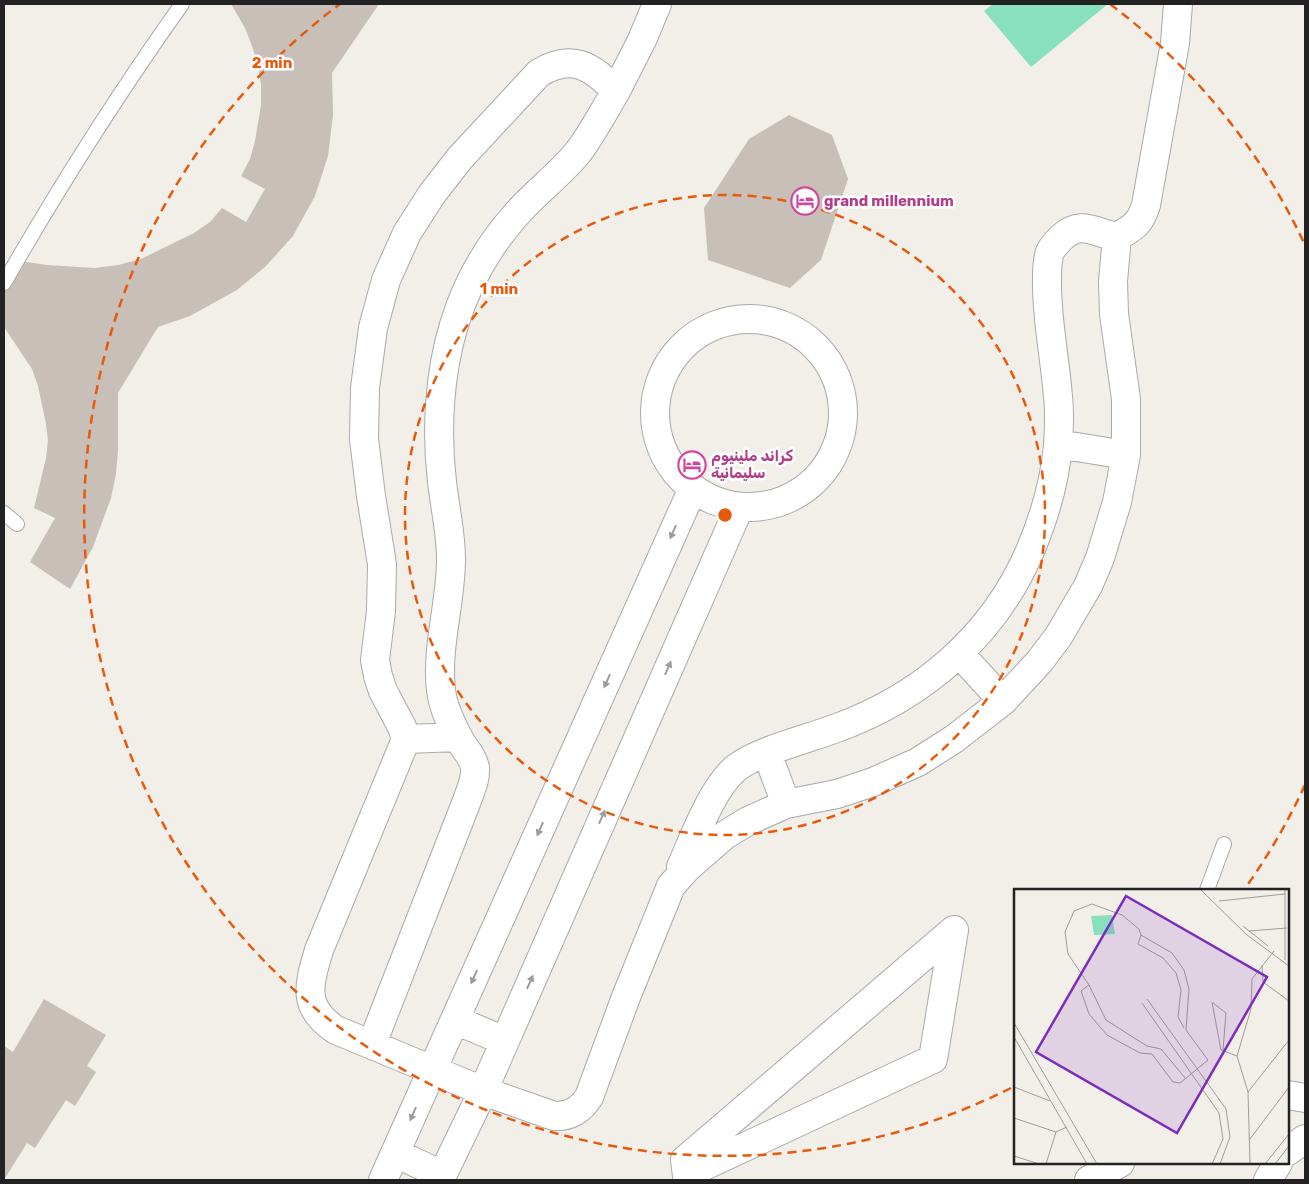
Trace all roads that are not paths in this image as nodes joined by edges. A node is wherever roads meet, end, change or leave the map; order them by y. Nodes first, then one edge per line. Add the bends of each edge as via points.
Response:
1 (182, 4) edge
2 (657, 4) edge
3 (1178, 4) edge
4 (616, 91) junction
5 (1117, 237) junction
6 (4, 283) edge
7 (1058, 444) junction
8 (1126, 455) junction
9 (693, 488) junction
10 (738, 508) junction
11 (4, 513) edge
12 (17, 524) dead end
13 (959, 653) junction
14 (1004, 701) junction
15 (458, 737) junction
16 (406, 739) junction
17 (767, 753) junction
18 (786, 804) junction
19 (1224, 844) dead end
20 (671, 886) junction
21 (1207, 889) edge
22 (455, 1020) junction
23 (505, 1041) junction
24 (372, 1044) junction
25 (432, 1070) junction
26 (483, 1091) junction
27 (1289, 1095) edge
28 (1305, 1098) edge
29 (1305, 1139) edge
30 (1289, 1150) edge
31 (395, 1153) junction
32 (1089, 1164) edge
33 (1118, 1164) edge
34 (1277, 1164) edge
35 (688, 1177) edge
36 (441, 1178) edge
37 (383, 1180) edge
38 (1079, 1180) edge
39 (1089, 1180) edge
40 (1268, 1180) edge

1 - 6 lane via 110,110
2 - 4 street
3 - 5 street via 1175,44 1146,205 1135,227
4 - 15 street via 580,149 514,217 493,245 474,274 454,325 447,354 439,426 451,559 440,678 444,705
4 - 16 street via 602,76 582,65 561,63 539,73 460,158 432,194 407,233 386,280 372,328 364,388 364,439 382,564 375,660 383,691
5 - 7 street via 1080,228 1059,240 1050,253 1046,295 1058,396
5 - 8 street via 1114,306 1126,398
7 - 8 street
7 - 13 street via 1042,517 1019,573 995,613
8 - 14 street via 1117,502 1088,586 1048,650
9 - 10 street via 709,499
9 - 10 street via 684,482 666,458 656,429 656,398 665,370 683,345 708,328 738,319 769,321 799,333 822,354 838,382 843,413 838,445 823,472 799,494 770,506
9 -> 22 street
23 -> 10 street
11 - 12 lane
13 - 14 street
13 - 17 street via 919,688 873,714
14 - 18 street via 918,762 837,794
15 - 16 street
15 - 24 street via 475,767 473,780
16 - 24 street via 320,950 309,990 316,1013 325,1023
17 - 18 street
17 - 20 street via 737,768 718,788
18 - 20 street via 725,835
19 - 21 lane
20 - 26 street via 586,1102 571,1114 554,1116
22 - 23 street
22 - 25 street
23 - 26 street
24 - 25 street
25 - 26 street
25 -> 31 street
26 - 36 street
27 - 28 street
29 - 30 street
31 - 36 street
31 - 37 street
32 - 38 lane
33 - 39 street
34 - 40 street
35 - 35 street via 685,1160 954,930 933,1059

